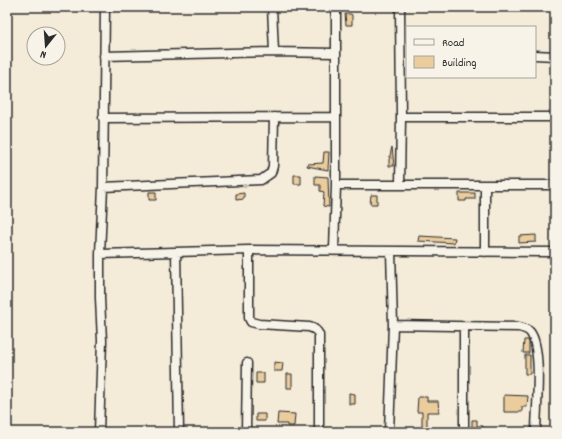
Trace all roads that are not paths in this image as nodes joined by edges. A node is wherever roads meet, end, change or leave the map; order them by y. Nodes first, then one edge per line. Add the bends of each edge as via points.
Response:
1 (105, 7) edge
2 (272, 7) edge
3 (336, 7) edge
4 (400, 7) edge
5 (274, 52) junction
6 (335, 52) junction
7 (403, 53) edge
8 (536, 55) edge
9 (104, 56) junction
10 (555, 56) edge
11 (401, 116) junction
12 (274, 117) junction
13 (336, 117) junction
14 (555, 117) edge
15 (103, 118) junction
16 (336, 185) junction
17 (400, 185) junction
18 (485, 185) junction
19 (555, 185) edge
20 (103, 187) junction
21 (249, 250) junction
22 (334, 250) junction
23 (391, 251) junction
24 (176, 252) junction
25 (485, 252) junction
26 (555, 252) edge
27 (100, 254) junction
28 (393, 325) junction
29 (464, 327) junction
30 (247, 363) dead end
31 (99, 432) edge
32 (179, 432) edge
33 (246, 432) edge
34 (319, 432) edge
35 (390, 432) edge
36 (464, 432) edge
37 (536, 432) edge

1 - 9 street
2 - 5 street
3 - 6 street
4 - 7 street
5 - 6 street
5 - 9 street
6 - 13 street
7 - 11 street
8 - 10 street
9 - 15 street
11 - 14 street
11 - 17 street
12 - 13 street
12 - 15 street
12 - 20 street via 273,166 271,173 261,180
13 - 16 street
15 - 20 street
16 - 17 street
16 - 22 street
17 - 18 street
18 - 19 street
18 - 25 street
20 - 27 street
21 - 22 street
21 - 24 street
21 - 34 street via 251,322 309,327 318,332
22 - 23 street
23 - 25 street
23 - 28 street
24 - 27 street
24 - 32 street
25 - 26 street
27 - 31 street via 102,341
28 - 29 street
28 - 35 street
29 - 36 street
29 - 37 street via 519,327 530,332 537,361
30 - 33 street

